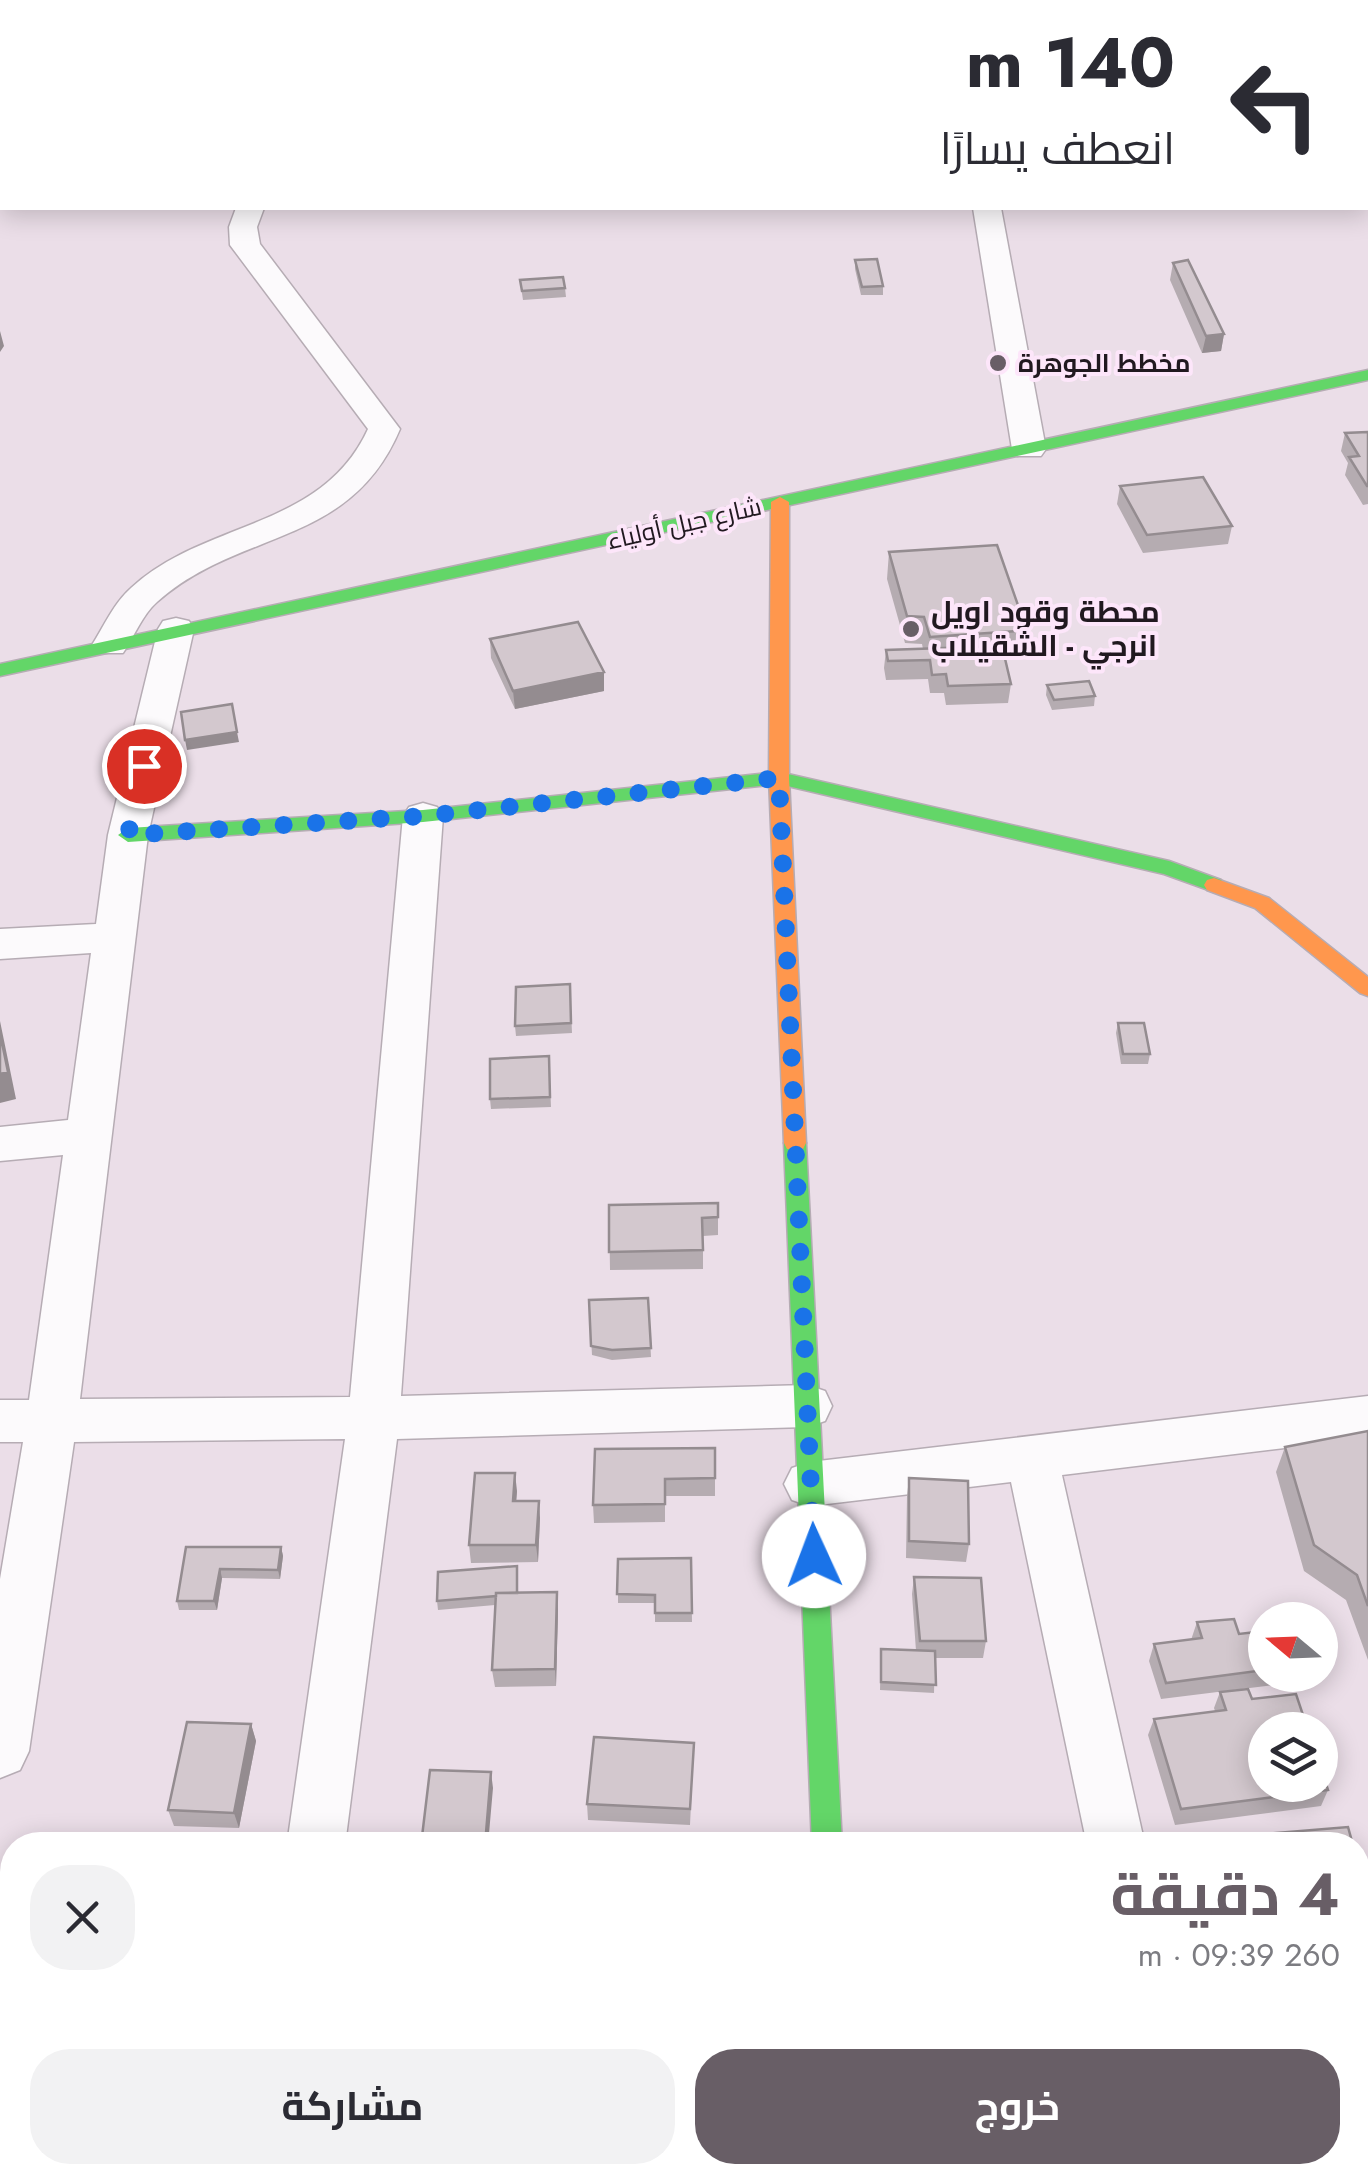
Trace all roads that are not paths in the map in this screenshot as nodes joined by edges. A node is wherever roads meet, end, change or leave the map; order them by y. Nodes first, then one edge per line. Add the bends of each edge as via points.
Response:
1 (249, 210) edge
2 (986, 210) edge
3 (1368, 375) edge
4 (1029, 449) junction
5 (780, 502) junction
6 (176, 629) junction
7 (110, 645) junction
8 (0, 670) edge
9 (779, 778) junction
10 (423, 816) junction
11 (128, 835) junction
12 (112, 937) junction
13 (0, 944) edge
14 (1368, 988) edge
15 (87, 1136) junction
16 (0, 1144) edge
17 (806, 1406) junction
18 (1368, 1417) edge
19 (374, 1418) junction
20 (52, 1419) junction
21 (0, 1421) edge
22 (1032, 1458) junction
23 (810, 1484) junction
24 (0, 1751) edge
25 (318, 1832) edge
26 (825, 1832) edge
27 (1113, 1832) edge

1 - 7 street via 244,245 374,412 384,429 379,451 359,474 281,527 194,562 144,595
2 - 4 street
3 - 4 main road, شارع جبل أولياء
4 - 5 main road, شارع جبل أولياء
5 - 6 main road, شارع جبل أولياء
5 - 9 main road
6 - 7 main road, شارع جبل أولياء
6 - 11 street
7 - 8 main road, شارع جبل أولياء
9 - 10 main road
9 - 14 main road via 1215,882 1262,903
9 - 17 main road
10 - 11 main road
10 - 19 street
11 - 12 street
12 - 13 street
12 - 15 street
15 - 16 street
15 - 20 street
17 - 19 street
17 - 23 main road
18 - 22 street
19 - 20 street
19 - 25 street
20 - 21 street
20 - 24 street
22 - 23 street
22 - 27 street
23 - 26 main road

